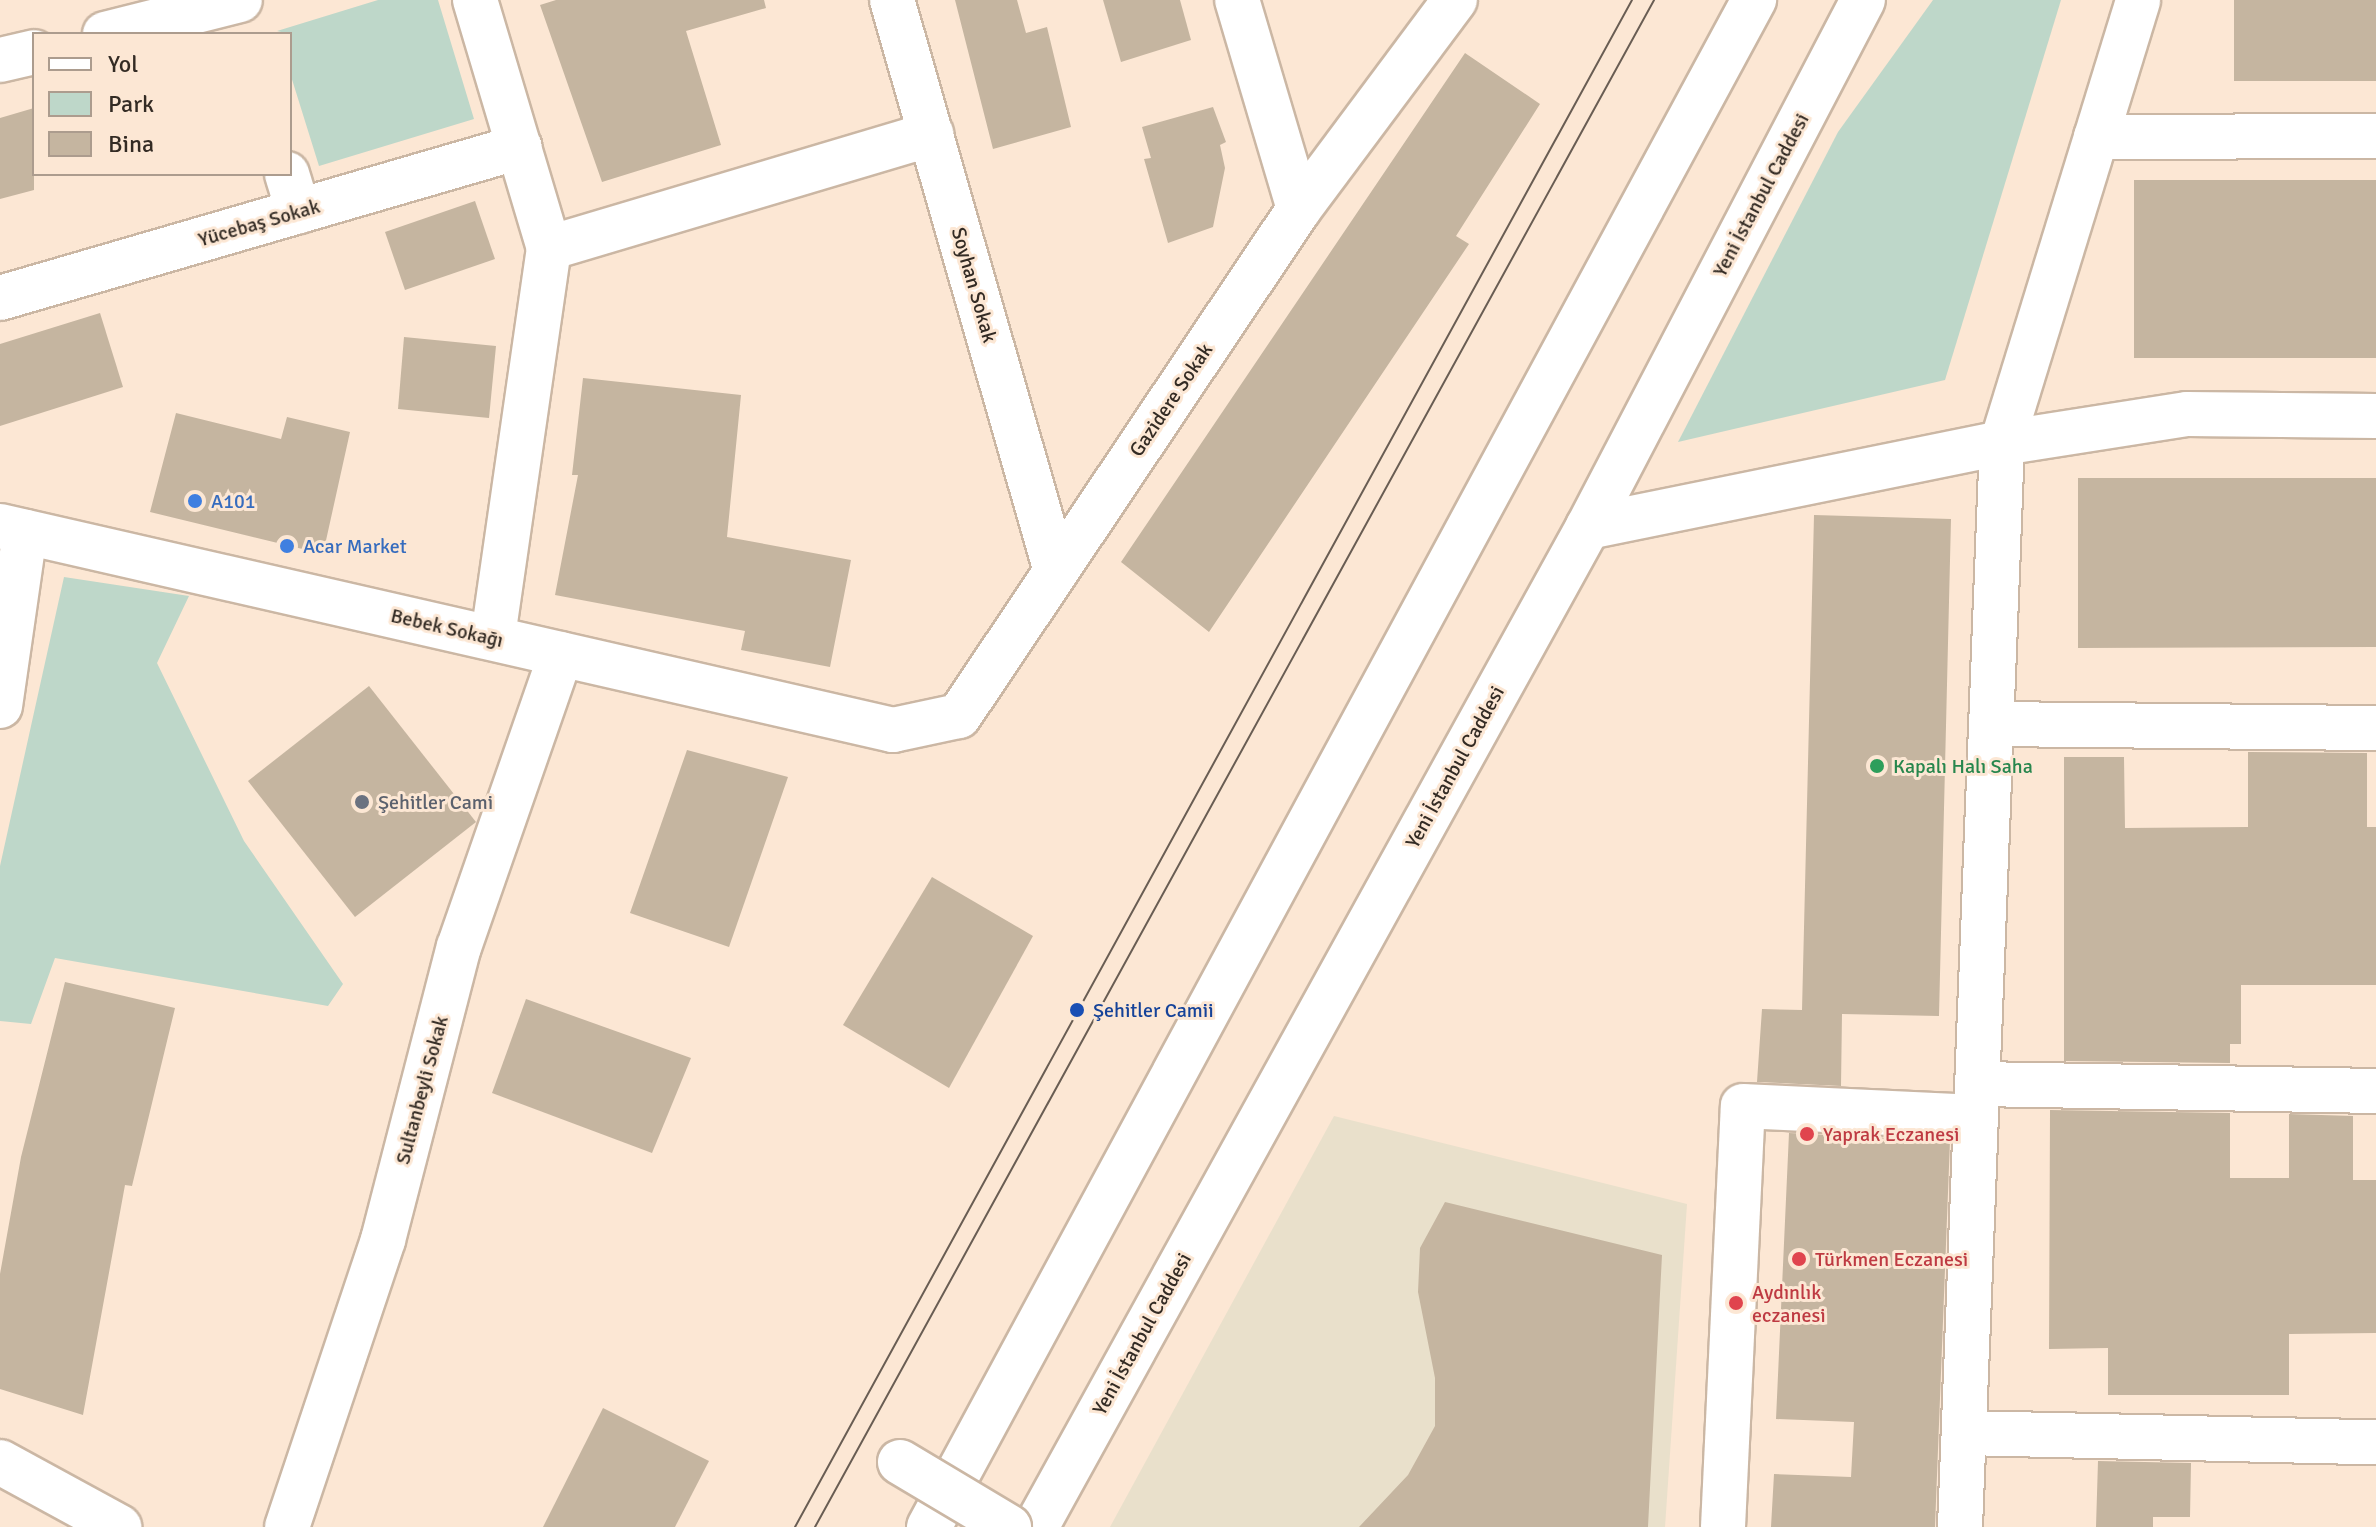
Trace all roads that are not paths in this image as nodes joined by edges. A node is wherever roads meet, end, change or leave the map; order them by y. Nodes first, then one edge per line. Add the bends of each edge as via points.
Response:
1 (238, 0) edge
2 (475, 0) edge
3 (892, 0) edge
4 (1237, 0) edge
5 (1455, 0) edge
6 (1754, 0) edge
7 (1863, 0) edge
8 (2138, 0) edge
9 (113, 32) edge
10 (246, 32) edge
11 (32, 52) edge
12 (0, 60) edge
13 (931, 134) junction
14 (2376, 136) edge
15 (2096, 137) junction
16 (519, 147) junction
17 (292, 193) edge
18 (1299, 209) junction
19 (549, 248) junction
20 (0, 298) edge
21 (2376, 416) edge
22 (2002, 443) junction
23 (1588, 527) junction
24 (13, 529) edge
25 (1056, 571) junction
26 (493, 638) junction
27 (561, 654) junction
28 (0, 706) edge
29 (1991, 724) junction
30 (2376, 728) edge
31 (893, 730) joint
32 (2376, 1091) edge
33 (1976, 1100) junction
34 (1964, 1433) junction
35 (2376, 1442) edge
36 (0, 1462) edge
37 (900, 1462) dead end
38 (119, 1527) edge
39 (287, 1527) edge
40 (929, 1527) edge
41 (1009, 1527) edge
42 (1036, 1527) edge
43 (1723, 1527) edge
44 (1960, 1527) edge

1 - 9 main road
1 - 10 main road
2 - 16 main road
3 - 13 main road, Soyhan Sokak
4 - 18 main road
5 - 18 main road, Gazidere Sokak
6 - 40 main road
7 - 23 main road, Yeni İstanbul Caddesi
8 - 15 main road
11 - 12 main road
13 - 19 main road
13 - 25 main road, Soyhan Sokak
14 - 15 main road
15 - 22 main road
16 - 17 main road, Yücebaş Sokak
16 - 19 main road
17 - 20 main road, Yücebaş Sokak
18 - 25 main road, Gazidere Sokak
19 - 26 main road
21 - 22 main road via 2187,414
22 - 23 main road
22 - 29 main road
23 - 42 main road, Yeni İstanbul Caddesi
24 - 26 main road, Bebek Sokağı
24 - 28 main road
25 - 31 main road, Gazidere Sokak via 959,716
26 - 27 main road, Bebek Sokağı
27 - 31 main road, Bebek Sokağı
27 - 39 main road, Sultanbeyli Sokak via 504,833 459,947 383,1240
29 - 30 main road
29 - 33 main road
32 - 33 main road
33 - 34 main road
33 - 43 main road via 1743,1106
34 - 35 main road
34 - 44 main road
36 - 38 main road
37 - 41 main road, bridge

